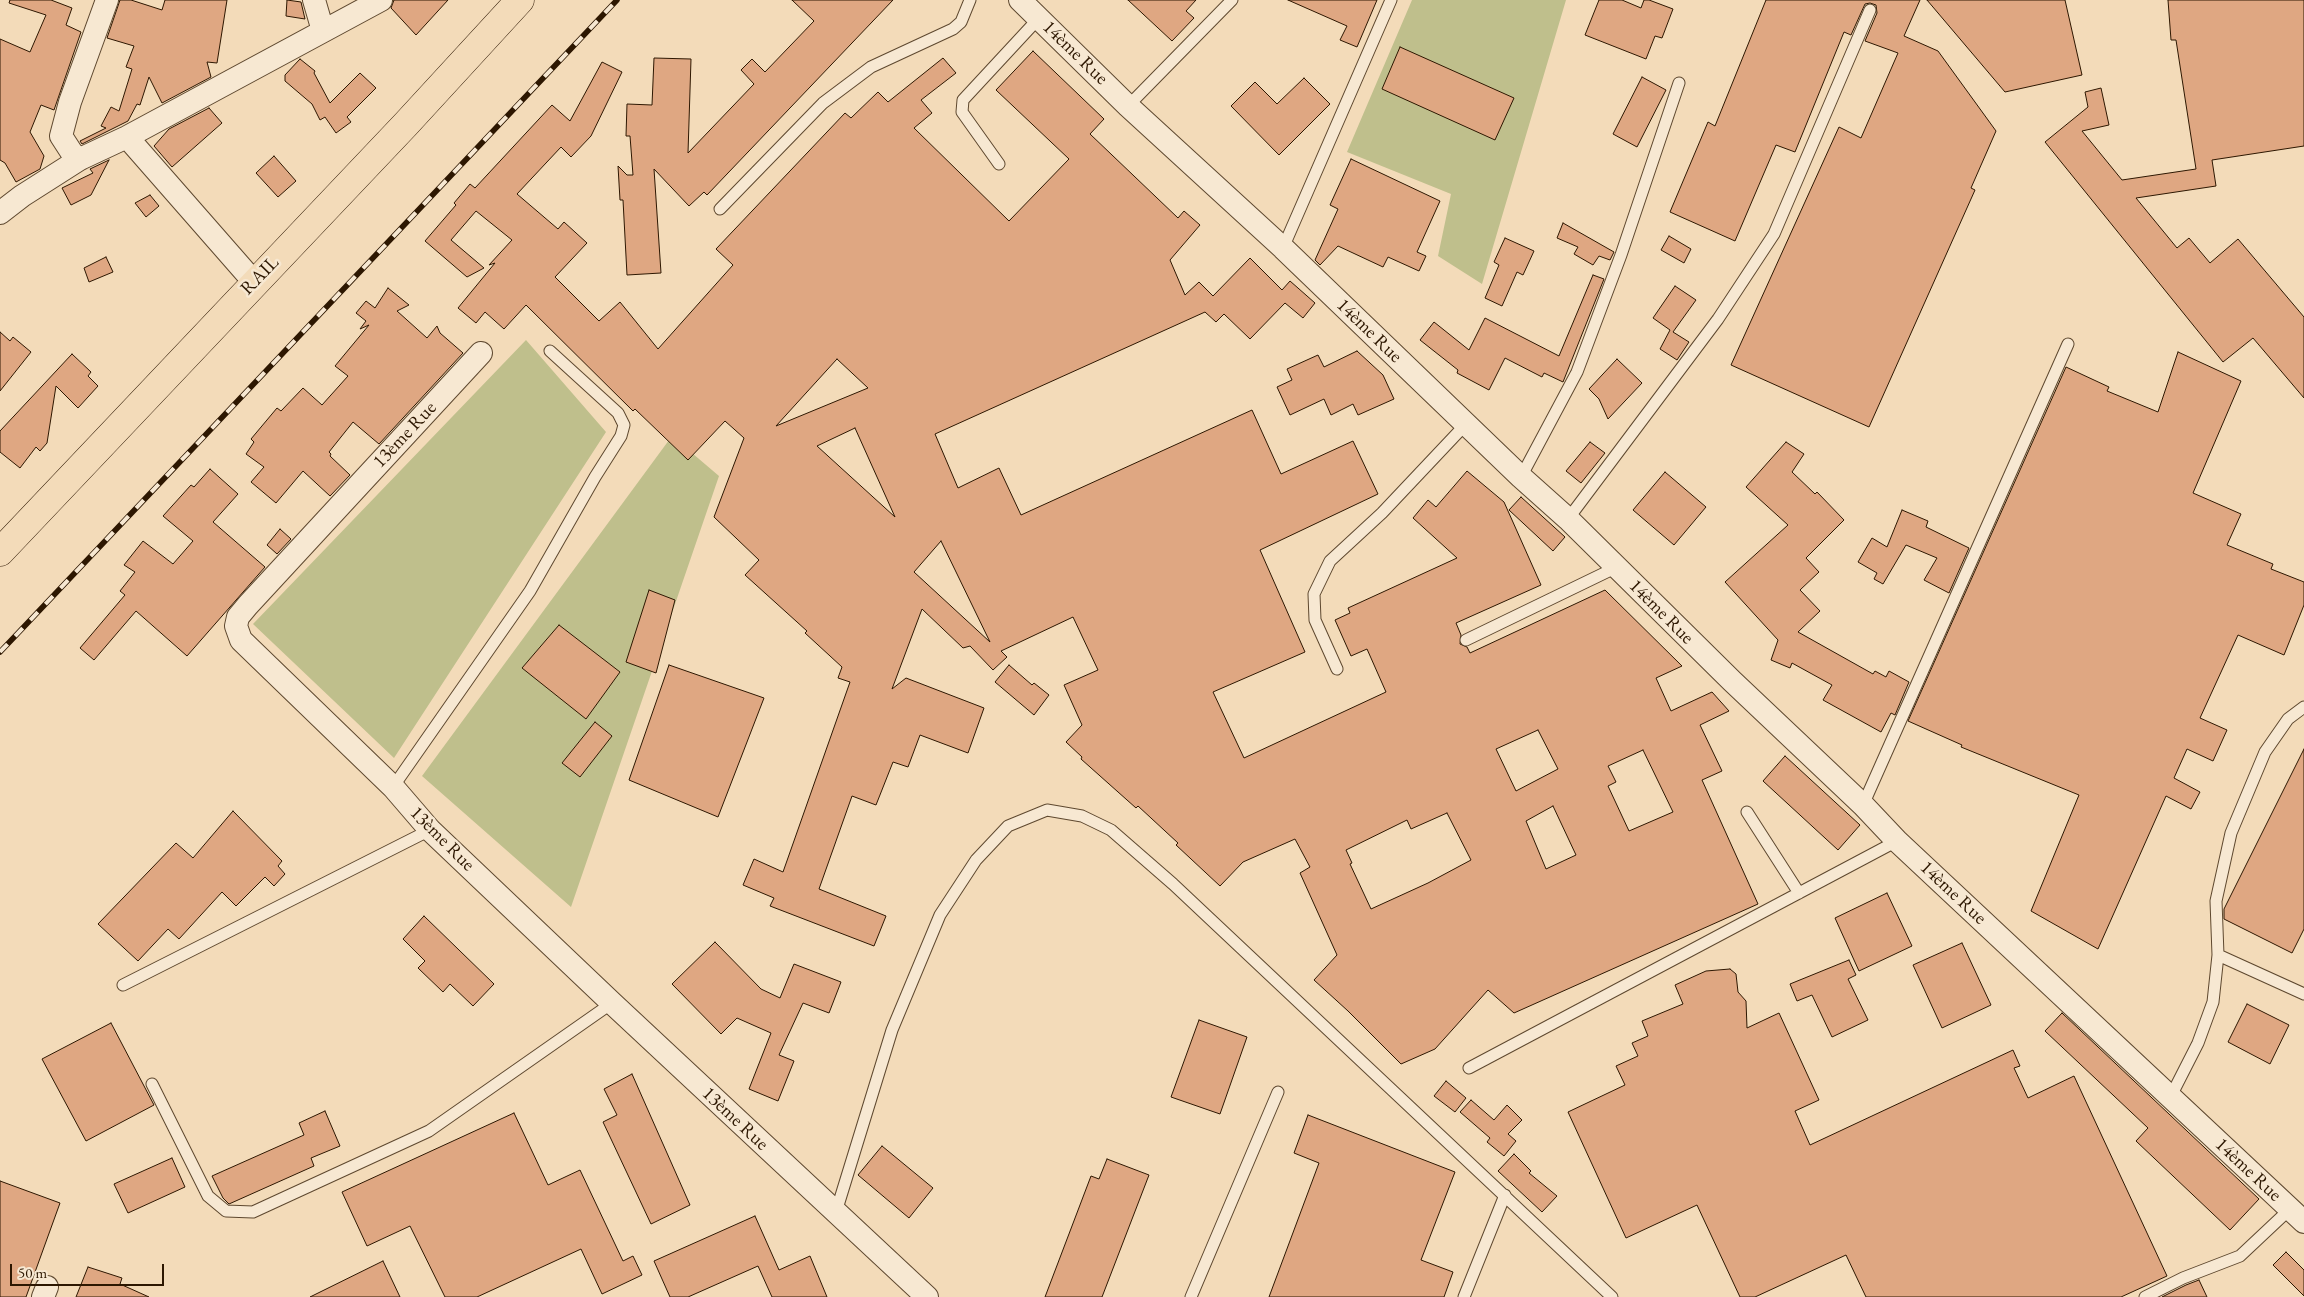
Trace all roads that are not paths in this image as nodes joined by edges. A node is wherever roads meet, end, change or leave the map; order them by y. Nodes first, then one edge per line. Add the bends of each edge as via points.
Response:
1 (107, 0) edge
2 (314, 0) edge
3 (381, 0) edge
4 (520, 0) edge
5 (970, 0) edge
6 (1020, 0) edge
7 (1232, 0) edge
8 (1391, 0) edge
9 (1870, 10) dead end
10 (1039, 18) junction
11 (323, 30) junction
12 (1679, 83) dead end
13 (1128, 106) junction
14 (127, 137) junction
15 (80, 159) junction
16 (999, 164) dead end
17 (720, 209) dead end
18 (0, 213) edge
19 (1283, 248) junction
20 (254, 282) junction
21 (2068, 344) dead end
22 (550, 351) dead end
23 (481, 353) dead end
24 (1466, 424) junction
25 (1521, 477) junction
26 (1568, 519) junction
27 (0, 552) edge
28 (1617, 567) junction
29 (1466, 640) dead end
30 (1337, 669) dead end
31 (2304, 707) edge
32 (393, 787) junction
33 (1863, 805) junction
34 (1747, 812) dead end
35 (430, 830) junction
36 (1897, 841) junction
37 (1799, 893) junction
38 (2218, 955) junction
39 (123, 985) dead end
40 (2304, 994) edge
41 (612, 1003) junction
42 (1469, 1068) dead end
43 (152, 1084) dead end
44 (1278, 1092) dead end
45 (2171, 1096) junction
46 (1505, 1195) junction
47 (836, 1212) junction
48 (2297, 1215) edge
49 (927, 1297) edge
50 (1192, 1297) edge
51 (1464, 1297) edge
52 (1612, 1297) edge
53 (2146, 1297) edge

1 - 15 street via 61,136
2 - 11 street
3 - 11 street
4 - 20 main road, RAIL
5 - 17 lane via 961,22 953,29 871,67 822,103
6 - 10 street, 14ème Rue
7 - 13 lane
8 - 19 lane
9 - 26 lane via 1774,234 1718,319
10 - 13 street, 14ème Rue
10 - 16 lane via 963,100 962,112
11 - 14 street
12 - 25 lane via 1621,255 1577,372
13 - 19 street, 14ème Rue
14 - 15 street
14 - 20 street
15 - 18 street
19 - 24 street, 14ème Rue
20 - 27 main road, RAIL
21 - 33 lane
22 - 32 lane via 618,412 624,424 621,436 530,591
23 - 32 street, 13ème Rue via 248,605 238,617 236,626 241,640
24 - 25 street, 14ème Rue
24 - 30 lane via 1382,513 1330,561 1314,594 1315,620
25 - 26 street, 14ème Rue
26 - 28 street, 14ème Rue
28 - 29 lane
28 - 33 street, 14ème Rue
31 - 38 lane via 2288,719 2266,752 2231,833 2216,901
32 - 35 street, 13ème Rue
33 - 36 street, 14ème Rue
34 - 37 lane
35 - 39 lane
35 - 41 street, 13ème Rue
36 - 37 lane
36 - 45 street, 14ème Rue
37 - 42 lane
38 - 40 lane
38 - 45 lane via 2213,1002 2198,1043
41 - 43 lane via 429,1131 253,1212 226,1211 208,1196
41 - 47 street, 13ème Rue
44 - 50 lane
45 - 48 street, 14ème Rue
46 - 47 lane via 1173,884 1111,830 1082,816 1047,810 1008,826 976,860 940,915 892,1030
46 - 51 lane
46 - 52 lane
47 - 49 street, 13ème Rue
48 - 53 lane via 2240,1256 2183,1278

